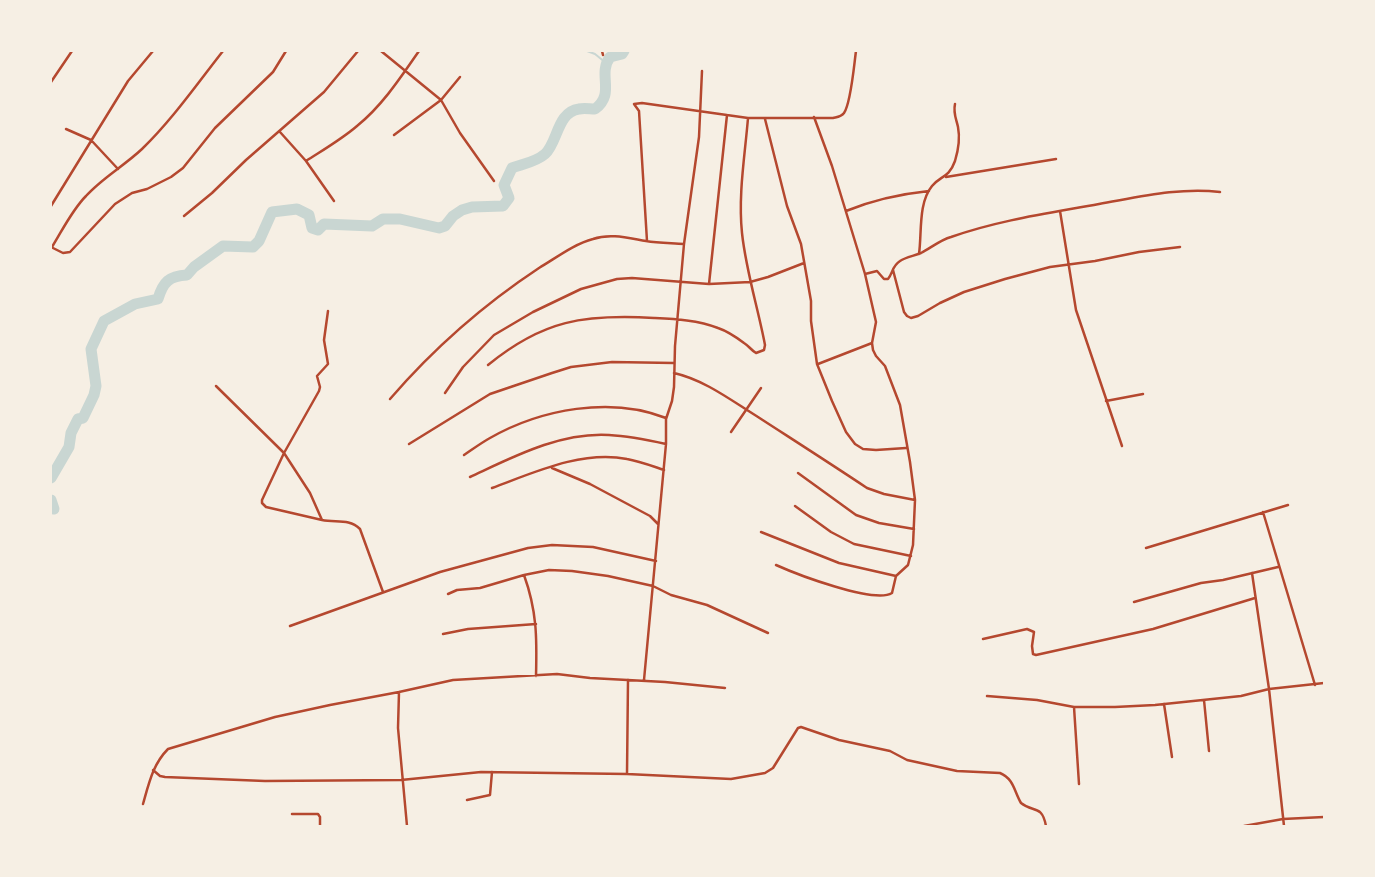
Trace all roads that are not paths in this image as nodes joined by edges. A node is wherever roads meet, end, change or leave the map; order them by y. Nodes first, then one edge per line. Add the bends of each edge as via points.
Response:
1 (72, 51) edge
2 (153, 51) edge
3 (223, 51) edge
4 (286, 51) edge
5 (358, 51) edge
6 (381, 51) edge
7 (419, 51) edge
8 (856, 51) edge
9 (405, 72) junction
10 (702, 72) dead end
11 (460, 77) dead end
12 (51, 82) edge
13 (441, 100) junction
14 (955, 104) dead end
15 (700, 112) junction
16 (726, 115) junction
17 (814, 117) junction
18 (748, 118) junction
19 (765, 119) junction
20 (66, 129) dead end
21 (280, 132) junction
22 (394, 135) dead end
23 (91, 140) junction
24 (1056, 159) dead end
25 (306, 161) junction
26 (118, 169) junction
27 (944, 178) junction
28 (494, 181) dead end
29 (929, 191) junction
30 (1220, 192) dead end
31 (334, 201) dead end
32 (51, 206) edge
33 (846, 211) junction
34 (1060, 211) junction
35 (184, 216) dead end
36 (647, 241) junction
37 (684, 244) junction
38 (51, 247) edge
39 (1180, 247) dead end
40 (918, 254) junction
41 (804, 263) junction
42 (1067, 263) junction
43 (893, 269) junction
44 (865, 274) junction
45 (680, 282) junction
46 (750, 282) junction
47 (709, 284) junction
48 (328, 311) dead end
49 (677, 319) junction
50 (872, 343) junction
51 (674, 363) junction
52 (817, 364) junction
53 (488, 365) dead end
54 (674, 373) junction
55 (216, 386) dead end
56 (761, 388) dead end
57 (445, 393) dead end
58 (1143, 394) dead end
59 (390, 399) dead end
60 (1106, 401) junction
61 (747, 410) junction
62 (666, 419) junction
63 (731, 432) dead end
64 (408, 444) dead end
65 (666, 444) junction
66 (1122, 446) dead end
67 (907, 448) junction
68 (284, 452) junction
69 (464, 455) dead end
70 (550, 467) junction
71 (664, 470) junction
72 (798, 473) dead end
73 (470, 477) dead end
74 (492, 488) dead end
75 (915, 500) junction
76 (1288, 505) dead end
77 (794, 506) dead end
78 (1263, 512) junction
79 (322, 520) junction
80 (658, 524) junction
81 (914, 529) junction
82 (761, 532) dead end
83 (1146, 548) dead end
84 (911, 556) junction
85 (656, 562) junction
86 (776, 565) dead end
87 (1278, 567) junction
88 (1252, 573) junction
89 (524, 575) junction
90 (896, 576) junction
91 (653, 586) junction
92 (383, 592) junction
93 (448, 594) dead end
94 (1255, 598) junction
95 (1134, 602) dead end
96 (536, 624) junction
97 (290, 626) dead end
98 (768, 633) dead end
99 (443, 634) dead end
100 (983, 639) dead end
101 (536, 676) junction
102 (628, 680) junction
103 (644, 680) junction
104 (1324, 683) edge
105 (1315, 685) junction
106 (725, 688) dead end
107 (1269, 689) junction
108 (399, 692) junction
109 (987, 696) dead end
110 (1204, 700) junction
111 (1164, 704) junction
112 (1074, 706) junction
113 (1209, 751) dead end
114 (1172, 757) dead end
115 (153, 770) junction
116 (492, 772) junction
117 (627, 774) junction
118 (404, 779) junction
119 (1079, 784) dead end
120 (467, 800) dead end
121 (143, 804) dead end
122 (292, 814) dead end
123 (1324, 817) edge
124 (1283, 819) junction
125 (320, 826) edge
126 (407, 826) edge
127 (1046, 826) edge
128 (1244, 826) edge
129 (1284, 826) edge

1 - 12 street
2 - 23 street via 128,81
3 - 26 street via 142,148
4 - 38 street via 273,72 215,128 184,168 115,204 70,252 63,253
5 - 21 street via 324,92
6 - 9 street
7 - 9 street
8 - 17 street via 842,116
9 - 13 street
9 - 25 street via 356,128
10 - 15 street
11 - 13 street
13 - 22 street
13 - 28 street
14 - 27 street via 958,143 955,161
15 - 16 street
15 - 36 street via 634,104 639,111
15 - 37 street
16 - 18 street
16 - 47 street
17 - 19 street
17 - 33 street
18 - 19 street
18 - 46 street via 742,232
19 - 41 street via 787,206 802,244
20 - 23 street
21 - 25 street
21 - 35 street
23 - 26 street
23 - 32 street
24 - 27 street
25 - 31 street
26 - 38 street via 84,197
27 - 29 street via 932,185
29 - 33 street via 867,202
29 - 40 street via 922,208
30 - 34 street via 1189,190
33 - 44 street
34 - 40 street via 973,230 942,240
34 - 42 street
36 - 37 street
36 - 59 street via 611,236 592,239 558,256 486,306 411,374
37 - 45 street
39 - 42 street
40 - 43 street via 898,262
41 - 46 street
41 - 52 street
42 - 43 street via 964,292 912,318 904,312
42 - 60 street via 1076,310
43 - 44 street via 888,279 877,271
44 - 50 street via 876,322
45 - 47 street
45 - 49 street
45 - 57 street via 617,279 565,296 494,335 463,367
46 - 47 street
46 - 49 street via 764,350 756,353 717,327
48 - 68 street via 324,340 328,364 319,373 319,391
49 - 51 street
49 - 53 street via 611,316 563,323 525,338
50 - 52 street
50 - 67 street via 876,356 886,366 900,406
51 - 54 street
51 - 64 street via 612,362 552,372 490,394
52 - 67 street via 842,424 855,444 876,450
54 - 61 street via 700,382
54 - 62 street via 672,401
55 - 68 street
56 - 61 street
58 - 60 street
60 - 66 street
61 - 63 street
61 - 75 street via 867,488
62 - 65 street
62 - 69 street via 650,412 616,407 578,408 531,420 491,437
65 - 71 street
65 - 73 street via 608,434 581,436 520,453
67 - 75 street
68 - 79 street via 310,493
68 - 79 street via 262,503 266,507
70 - 71 street via 612,457
70 - 74 street
70 - 80 street via 590,484 650,516
71 - 80 street
72 - 81 street via 856,515
75 - 81 street
76 - 78 street
77 - 84 street via 854,544
78 - 83 street
78 - 87 street
79 - 92 street via 348,521 360,529
80 - 85 street
81 - 84 street
82 - 90 street via 839,563
84 - 90 street
85 - 91 street
85 - 92 street via 593,547 552,545 488,558
86 - 90 street via 841,588 883,597 892,593
87 - 88 street
87 - 105 street
88 - 94 street
88 - 95 street
89 - 91 street via 549,570 572,571
89 - 93 street
89 - 96 street
91 - 98 street via 671,595 708,605
91 - 103 street
92 - 97 street
94 - 100 street via 1153,629 1036,655 1033,654 1034,632 1031,629
94 - 107 street
96 - 99 street
96 - 101 street
101 - 102 street
101 - 108 street via 453,680
102 - 103 street
102 - 117 street
103 - 106 street
104 - 105 street
105 - 107 street
107 - 110 street
107 - 124 street
108 - 115 street via 275,717 175,746 161,756
108 - 118 street via 398,728
109 - 112 street
110 - 111 street
110 - 113 street
111 - 112 street via 1115,708
111 - 114 street
112 - 119 street
115 - 118 street via 165,778 208,780
115 - 121 street
116 - 117 street
116 - 118 street
116 - 120 street via 490,795
117 - 127 street via 731,779 765,773 777,764 801,727 957,772 1005,775 1021,803 1041,812
118 - 126 street
122 - 125 street via 318,814
123 - 124 street
124 - 128 street
124 - 129 street

